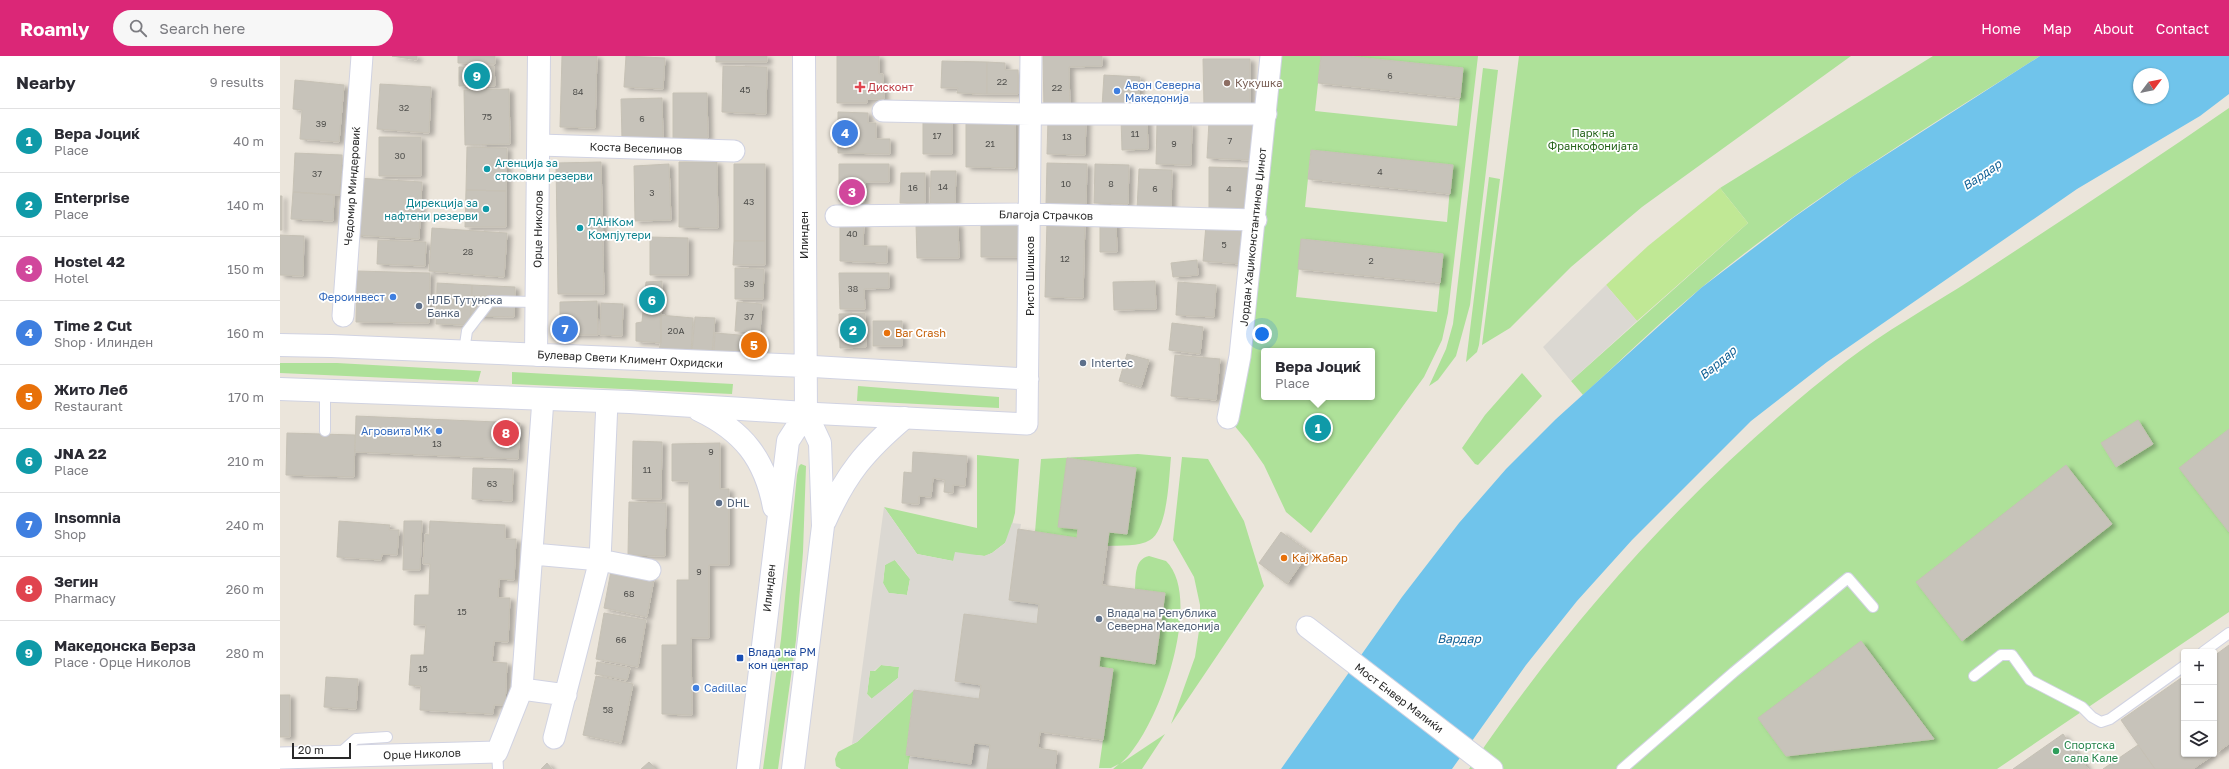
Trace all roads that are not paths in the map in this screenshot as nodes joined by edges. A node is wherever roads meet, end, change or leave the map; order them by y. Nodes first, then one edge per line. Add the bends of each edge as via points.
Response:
1 (362, 56) edge
2 (539, 56) edge
3 (804, 56) edge
4 (1031, 56) edge
5 (1271, 56) edge
6 (883, 110) dead end
7 (1031, 114) junction
8 (1266, 114) junction
9 (539, 146) junction
10 (734, 151) dead end
11 (1030, 214) junction
12 (836, 216) dead end
13 (1256, 220) junction
14 (537, 302) junction
15 (343, 316) dead end
16 (280, 346) edge
17 (464, 351) junction
18 (536, 355) junction
19 (805, 366) junction
20 (1028, 379) junction
21 (280, 390) edge
22 (325, 390) junction
23 (543, 399) junction
24 (607, 402) junction
25 (690, 406) junction
26 (806, 413) junction
27 (904, 418) junction
28 (1228, 418) dead end
29 (325, 431) dead end
30 (777, 520) junction
31 (823, 526) junction
32 (533, 554) junction
33 (600, 560) junction
34 (650, 570) dead end
35 (1873, 607) dead end
36 (1307, 627) dead end
37 (2229, 634) edge
38 (2207, 649) edge
39 (2181, 668) edge
40 (1974, 676) dead end
41 (522, 689) junction
42 (566, 695) junction
43 (387, 737) dead end
44 (554, 738) dead end
45 (280, 758) edge
46 (335, 758) junction
47 (497, 760) edge
48 (301, 764) edge
49 (748, 769) edge
50 (792, 769) edge
51 (1492, 769) edge
52 (1622, 769) edge

1 - 15 street, Чедомир Миндеровиќ
2 - 9 street, Орце Николов
3 - 19 street, Илинден
4 - 7 street, Ристо Шишков
5 - 8 street, Јордан Хаџиконстантинов Џинот
6 - 7 street
7 - 8 street
7 - 11 street, Ристо Шишков
8 - 13 street, Јордан Хаџиконстантинов Џинот
9 - 10 street, Коста Веселинов
9 - 14 street, Орце Николов
11 - 12 street, Благоја Страчков
11 - 13 street, Благоја Страчков
11 - 20 street, Ристо Шишков
13 - 28 street, Јордан Хаџиконстантинов Џинот via 1240,356
14 - 17 lane via 490,301 467,331
14 - 18 street, Орце Николов
16 - 17 street, Булевар Свети Климент Охридски
17 - 18 street, Булевар Свети Климент Охридски
18 - 19 street, Булевар Свети Климент Охридски
19 - 20 street, Булевар Свети Климент Охридски
19 - 26 street, Илинден
20 - 27 street, Ристо Шишков via 1027,424
21 - 22 street
22 - 23 street
22 - 29 lane
23 - 24 street
23 - 32 street, Орце Николов
24 - 25 street
24 - 33 street
25 - 26 street
25 - 30 street via 728,426 750,447 767,478
26 - 27 street
26 - 30 street, Илинден via 788,442
26 - 31 street, Илинден via 820,443
27 - 31 street via 861,457 836,496
30 - 49 street, Илинден
31 - 50 street, Илинден
32 - 33 street
32 - 41 street, Орце Николов
33 - 34 street
33 - 42 street
35 - 52 lane via 1848,578
36 - 51 street, Мост Енвер Малиќи
37 - 38 lane
39 - 40 lane via 2110,719 2101,722 2082,707 2030,680 2012,655 2000,655
41 - 42 street
41 - 47 street, Орце Николов
42 - 44 street
43 - 46 lane via 356,740
45 - 48 street, Орце Николов
46 - 47 street, Орце Николов
46 - 48 street, Орце Николов

